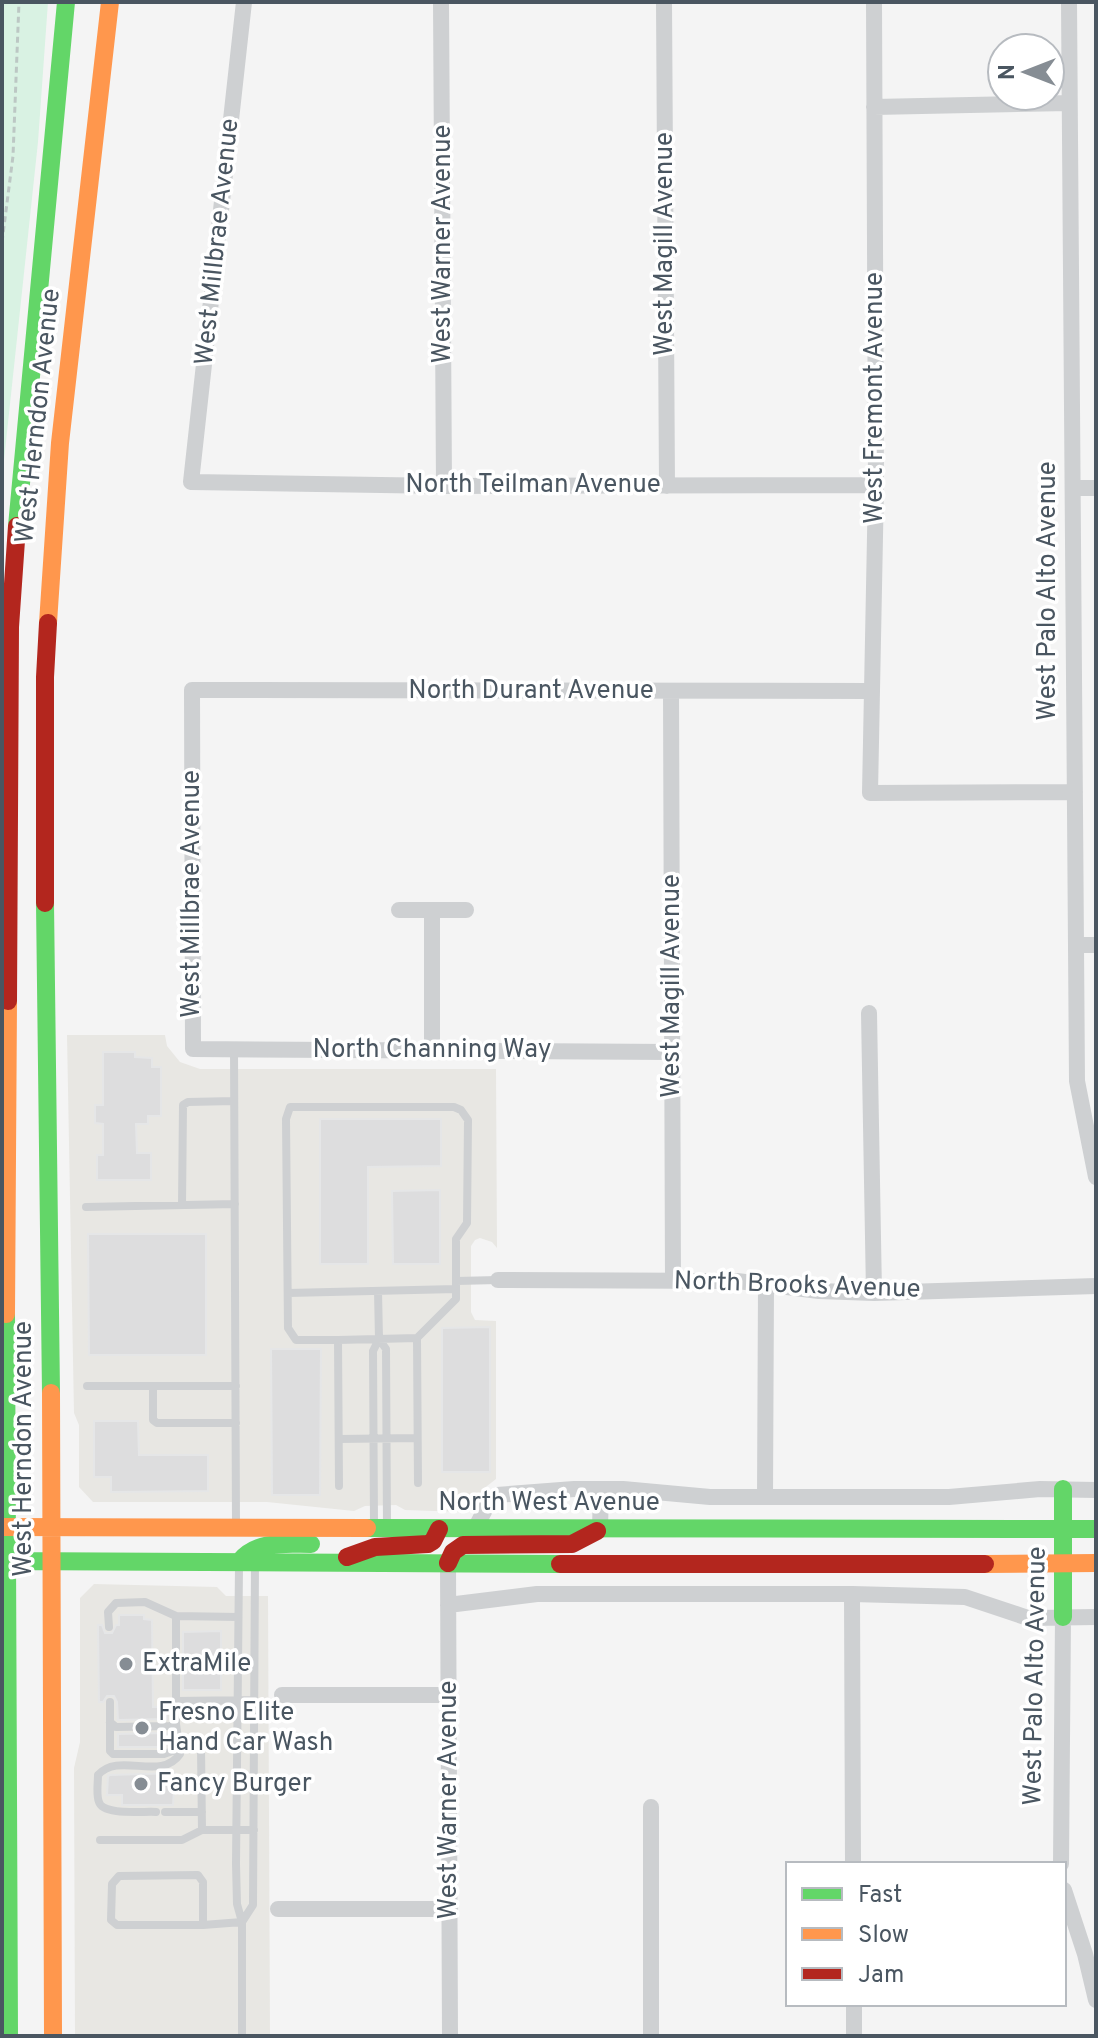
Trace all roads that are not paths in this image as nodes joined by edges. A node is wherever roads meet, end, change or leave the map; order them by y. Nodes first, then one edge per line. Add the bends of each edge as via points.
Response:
1 (66, 2) edge
2 (110, 2) edge
3 (244, 2) edge
4 (441, 2) edge
5 (664, 2) edge
6 (874, 2) edge
7 (1069, 2) edge
8 (1069, 103) junction
9 (874, 107) junction
10 (191, 482) joint
11 (876, 485) junction
12 (444, 486) junction
13 (667, 486) junction
14 (1074, 488) junction
15 (1096, 488) edge
16 (192, 690) joint
17 (870, 691) junction
18 (671, 692) junction
19 (1075, 792) junction
20 (399, 910) dead end
21 (432, 910) junction
22 (466, 910) dead end
23 (1076, 945) junction
24 (1096, 945) edge
25 (869, 1013) dead end
26 (193, 1049) joint
27 (234, 1049) junction
28 (432, 1050) junction
29 (672, 1052) junction
30 (234, 1101) junction
31 (1096, 1177) edge
32 (235, 1204) junction
33 (182, 1205) junction
34 (86, 1207) dead end
35 (498, 1280) joint
36 (673, 1281) junction
37 (456, 1285) junction
38 (766, 1285) junction
39 (1096, 1286) edge
40 (378, 1291) junction
41 (288, 1293) junction
42 (874, 1293) junction
43 (417, 1338) junction
44 (379, 1339) junction
45 (338, 1340) junction
46 (87, 1386) dead end
47 (153, 1386) junction
48 (236, 1386) junction
49 (236, 1423) junction
50 (374, 1438) junction
51 (387, 1438) junction
52 (417, 1438) junction
53 (339, 1439) junction
54 (418, 1483) dead end
55 (339, 1486) dead end
56 (601, 1489) junction
57 (1063, 1489) junction
58 (1096, 1490) edge
59 (765, 1497) junction
60 (4, 1527) edge
61 (476, 1527) junction
62 (50, 1528) junction
63 (1064, 1528) junction
64 (236, 1529) junction
65 (381, 1529) junction
66 (439, 1529) junction
67 (600, 1529) junction
68 (1096, 1529) edge
69 (4, 1561) edge
70 (50, 1563) junction
71 (247, 1563) junction
72 (331, 1563) junction
73 (448, 1563) junction
74 (1063, 1563) junction
75 (1096, 1563) edge
76 (852, 1594) junction
77 (448, 1605) junction
78 (176, 1616) junction
79 (238, 1617) junction
80 (1063, 1617) junction
81 (1096, 1617) edge
82 (109, 1627) dead end
83 (282, 1695) dead end
84 (449, 1695) junction
85 (254, 1700) junction
86 (176, 1701) junction
87 (238, 1701) junction
88 (110, 1702) dead end
89 (110, 1722) junction
90 (176, 1724) junction
91 (181, 1748) junction
92 (651, 1807) dead end
93 (202, 1812) junction
94 (202, 1830) junction
95 (238, 1830) junction
96 (254, 1830) junction
97 (100, 1840) dead end
98 (853, 1862) edge
99 (1061, 1862) edge
100 (1066, 1896) edge
101 (278, 1909) dead end
102 (450, 1909) junction
103 (242, 1922) junction
104 (203, 1925) junction
105 (1096, 2000) edge
106 (854, 2006) edge
107 (9, 2036) edge
108 (53, 2036) edge
109 (242, 2036) edge
110 (450, 2036) edge
111 (651, 2036) edge
112 (854, 2036) edge

1 - 60 main road, West Herndon Avenue via 10,627
2 - 62 main road, West Herndon Avenue via 60,443 47,624
3 - 10 street, West Millbrae Avenue
4 - 12 street, West Warner Avenue
5 - 13 street, West Magill Avenue
6 - 9 street, West Fremont Avenue
7 - 8 street, West Palo Alto Avenue
8 - 9 street
8 - 14 street, West Palo Alto Avenue
9 - 11 street, West Fremont Avenue
10 - 12 street, North Teilman Avenue
11 - 13 street, North Teilman Avenue
11 - 17 street, West Fremont Avenue
12 - 13 street, North Teilman Avenue
14 - 15 street
14 - 19 street, West Palo Alto Avenue
16 - 18 street, North Durant Avenue
16 - 26 street, West Millbrae Avenue
17 - 18 street, North Durant Avenue
17 - 19 street, West Fremont Avenue via 870,793
18 - 29 street, West Magill Avenue
19 - 23 street, West Palo Alto Avenue
20 - 21 street
21 - 22 street
21 - 28 street
23 - 24 street
23 - 31 street, West Palo Alto Avenue via 1077,1081
25 - 42 street
26 - 27 street, North Channing Way
27 - 28 street, North Channing Way
27 - 30 lane
28 - 29 street, North Channing Way
29 - 36 street, West Magill Avenue
30 - 32 lane
30 - 33 lane via 183,1105
32 - 33 lane
32 - 48 lane
33 - 34 lane
35 - 36 street, North Brooks Avenue
35 - 37 lane
36 - 38 street, North Brooks Avenue
37 - 40 lane
37 - 41 lane via 456,1239 467,1223 468,1120 461,1110 290,1107
37 - 43 lane via 456,1299
38 - 42 street, North Brooks Avenue
38 - 59 street
39 - 42 street, North Brooks Avenue
40 - 41 lane
40 - 44 lane
41 - 45 lane via 288,1328 296,1340
43 - 44 lane
43 - 52 lane
44 - 45 lane
44 - 50 lane via 373,1351
44 - 51 lane via 386,1349
45 - 53 lane
46 - 47 lane
47 - 48 lane
47 - 49 lane via 157,1423
48 - 49 lane
49 - 64 lane
50 - 51 lane
50 - 53 lane
50 - 65 lane
51 - 52 lane
51 - 65 lane
52 - 54 lane
53 - 55 lane
56 - 59 street
56 - 61 street via 497,1495
56 - 67 street
57 - 58 street
57 - 59 street via 949,1497
57 - 63 main road, West Palo Alto Avenue
60 - 62 main road, North West Avenue
60 - 69 main road, West Herndon Avenue
61 - 66 main road, North West Avenue
61 - 67 main road, North West Avenue
62 - 64 main road, North West Avenue
62 - 70 main road, West Herndon Avenue
63 - 67 main road, North West Avenue
63 - 68 main road, North West Avenue
63 - 74 main road, West Palo Alto Avenue
64 - 65 main road, North West Avenue
65 - 66 main road, North West Avenue
65 - 71 main road via 342,1543 254,1549 244,1554
66 - 72 main road via 428,1544 375,1547
67 - 73 main road via 572,1544 463,1545 455,1548
69 - 70 main road
69 - 107 main road, West Herndon Avenue
70 - 71 main road
70 - 108 main road, West Herndon Avenue
71 - 72 main road
71 - 79 lane
71 - 85 lane
72 - 73 main road
73 - 74 main road
73 - 77 street, West Warner Avenue
74 - 75 main road
74 - 80 main road, West Palo Alto Avenue
76 - 77 street via 537,1594
76 - 80 street via 965,1597 1028,1618
76 - 98 street
77 - 84 street, West Warner Avenue
78 - 79 lane
78 - 82 lane via 145,1602 116,1603 108,1612
78 - 86 lane
79 - 87 lane
80 - 81 street
80 - 99 street, West Palo Alto Avenue
83 - 84 street
84 - 102 street, West Warner Avenue
85 - 87 lane
85 - 96 lane
86 - 87 lane
86 - 90 lane
87 - 95 lane
88 - 89 lane
89 - 90 lane via 116,1727
89 - 91 lane via 113,1754 164,1754
90 - 91 lane
91 - 93 lane via 201,1748
91 - 93 lane via 175,1762 165,1767 110,1766 98,1775 99,1802 110,1811
92 - 111 street
93 - 94 lane
94 - 95 lane
94 - 97 lane via 182,1840
95 - 96 lane
95 - 103 lane via 237,1904
96 - 103 lane via 253,1905
100 - 105 street
101 - 102 street
102 - 110 street, West Warner Avenue
103 - 104 lane
103 - 109 lane
104 - 104 lane via 117,1925 111,1920 112,1884 119,1876 198,1875 203,1882
106 - 112 street

